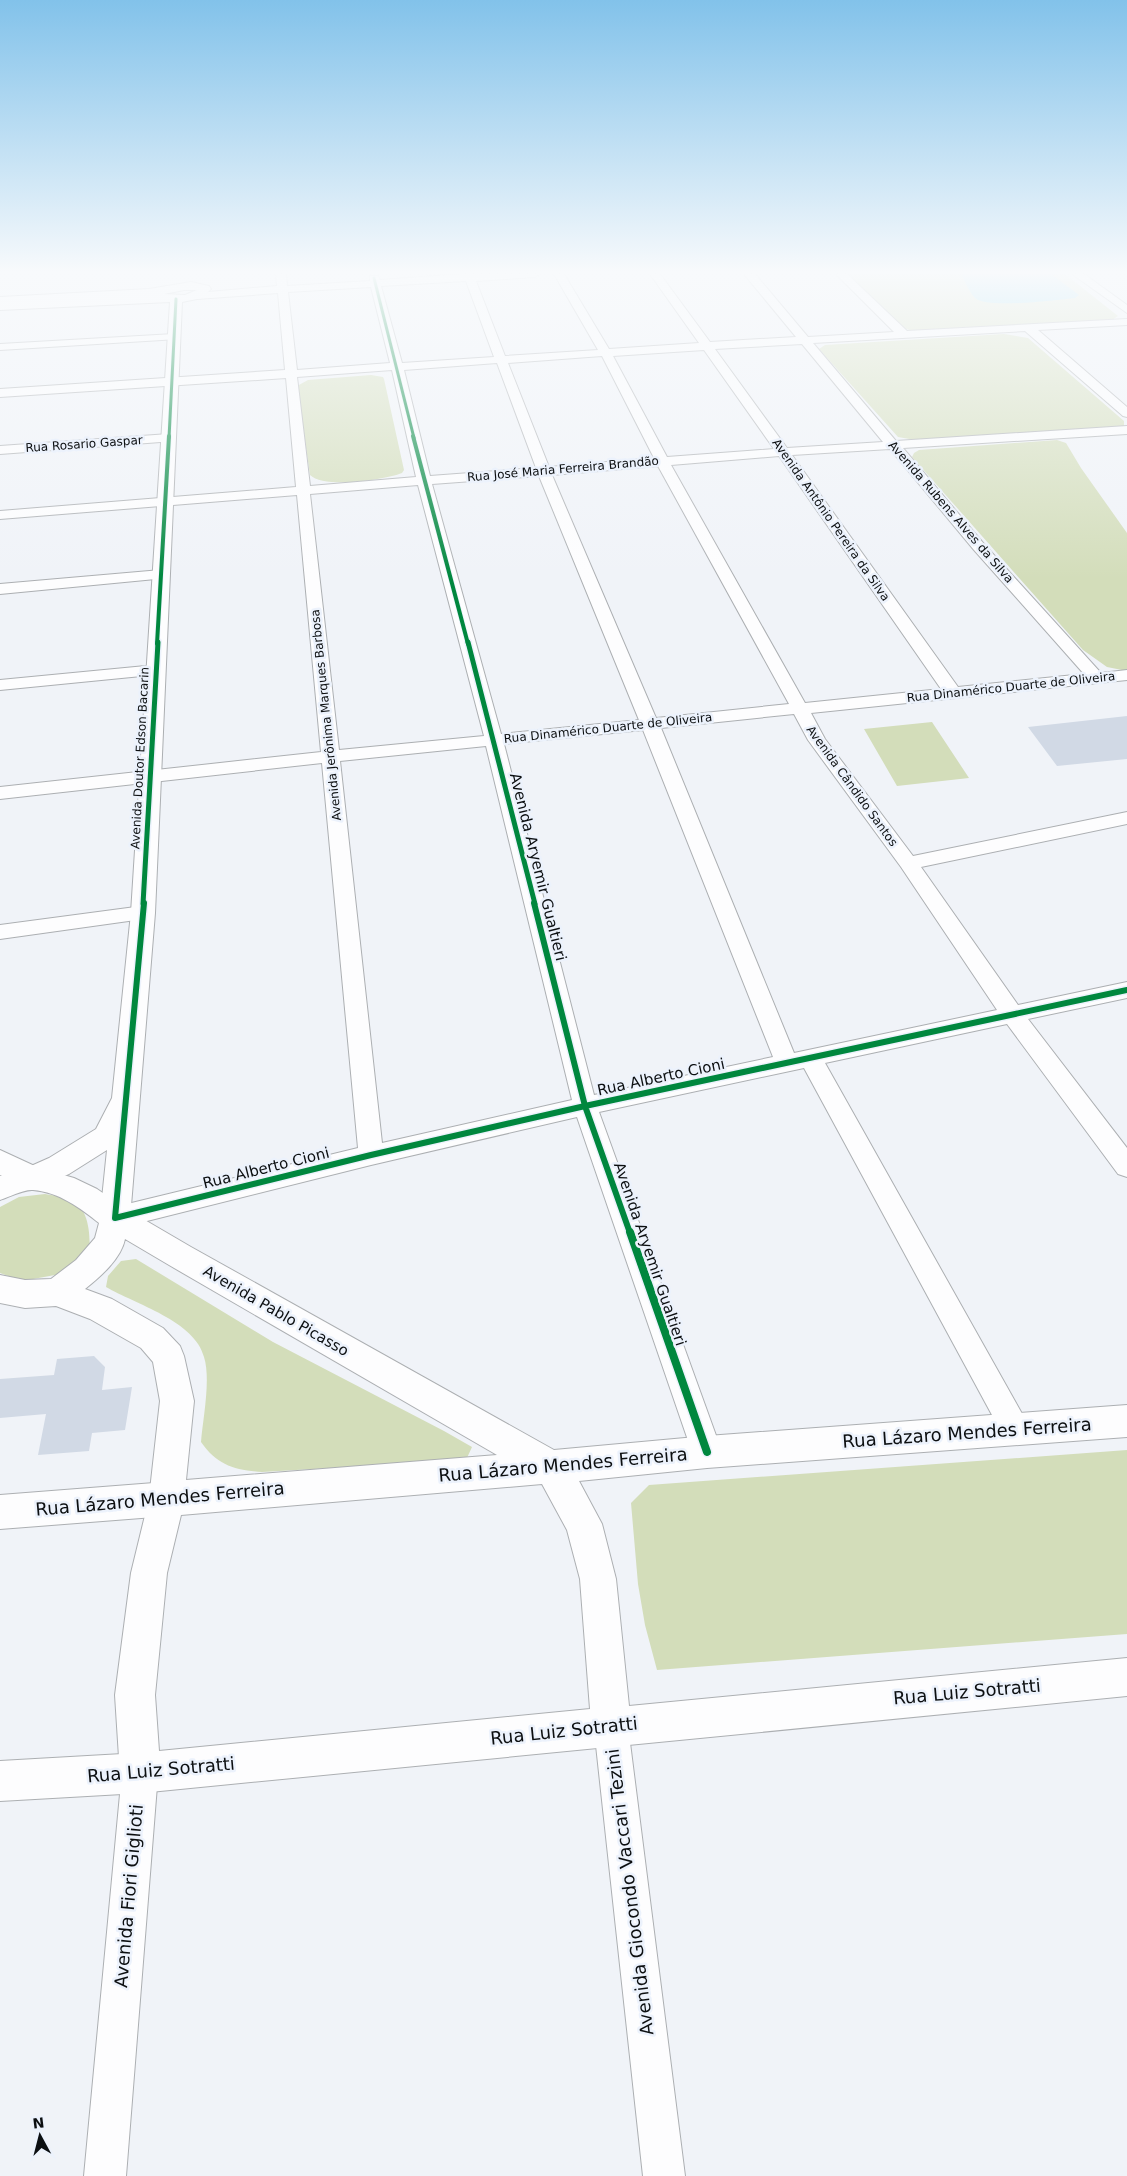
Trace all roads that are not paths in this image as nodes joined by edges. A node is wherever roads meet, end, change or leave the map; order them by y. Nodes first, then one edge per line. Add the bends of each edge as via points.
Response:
1 (172, 376) edge
2 (268, 376) edge
3 (291, 376) edge
4 (399, 376) edge
5 (508, 376) edge
6 (618, 376) edge
7 (727, 376) edge
8 (834, 376) edge
9 (1083, 376) edge
10 (172, 382) junction
11 (0, 393) edge
12 (1127, 413) edge
13 (1127, 430) edge
14 (169, 438) junction
15 (893, 445) junction
16 (0, 450) edge
17 (783, 452) junction
18 (662, 462) junction
19 (544, 471) junction
20 (424, 481) junction
21 (303, 490) junction
22 (165, 502) junction
23 (0, 515) edge
24 (161, 575) junction
25 (0, 589) edge
26 (156, 670) junction
27 (1127, 675) edge
28 (1097, 678) junction
29 (0, 685) edge
30 (953, 693) junction
31 (799, 709) junction
32 (650, 724) junction
33 (494, 740) junction
34 (330, 756) junction
35 (150, 775) junction
36 (0, 793) edge
37 (1127, 818) edge
38 (908, 863) junction
39 (143, 913) junction
40 (0, 932) edge
41 (1127, 990) edge
42 (1013, 1016) junction
43 (799, 1061) junction
44 (128, 1093) junction
45 (585, 1106) junction
46 (371, 1155) junction
47 (0, 1161) edge
48 (1127, 1167) edge
49 (32, 1178) junction
50 (0, 1188) edge
51 (115, 1218) junction
52 (0, 1289) edge
53 (57, 1292) junction
54 (1127, 1421) edge
55 (1015, 1429) junction
56 (707, 1452) junction
57 (551, 1468) junction
58 (167, 1499) junction
59 (0, 1512) edge
60 (1127, 1677) edge
61 (611, 1727) junction
62 (140, 1773) junction
63 (0, 1781) edge
64 (105, 2176) edge
65 (664, 2176) edge

1 - 10 street, Avenida Doutor Edson Bacarin
2 - 10 street
3 - 21 street, Avenida Jerônima Marques Barbosa
4 - 20 street, Avenida Aryemir Gualtieri
5 - 19 street
6 - 18 street, Avenida Cândido Santos
7 - 17 street, Avenida Antônio Pereira da Silva
8 - 15 street, Avenida Rubens Alves da Silva
9 - 12 street
10 - 11 street
10 - 14 street, Avenida Doutor Edson Bacarin
13 - 15 street, Rua José Maria Ferreira Brandão
14 - 16 street, Rua Rosario Gaspar
14 - 22 street, Avenida Doutor Edson Bacarin
15 - 17 street, Rua José Maria Ferreira Brandão
15 - 28 street, Avenida Rubens Alves da Silva
17 - 18 street, Rua José Maria Ferreira Brandão
17 - 30 street, Avenida Antônio Pereira da Silva
18 - 19 street, Rua José Maria Ferreira Brandão
18 - 31 street, Avenida Cândido Santos
19 - 20 street, Rua José Maria Ferreira Brandão
19 - 32 street
20 - 21 street, Rua José Maria Ferreira Brandão
20 - 33 street, Avenida Aryemir Gualtieri
21 - 22 street, Rua José Maria Ferreira Brandão
21 - 34 street, Avenida Jerônima Marques Barbosa
22 - 23 street, Rua José Maria Ferreira Brandão
22 - 24 street, Avenida Doutor Edson Bacarin
24 - 25 street
24 - 26 street, Avenida Doutor Edson Bacarin
26 - 29 street
26 - 35 street, Avenida Doutor Edson Bacarin
27 - 28 street, Rua Dinamérico Duarte de Oliveira
28 - 30 street, Rua Dinamérico Duarte de Oliveira
30 - 31 street, Rua Dinamérico Duarte de Oliveira
31 - 32 street, Rua Dinamérico Duarte de Oliveira
31 - 38 street, Avenida Cândido Santos via 817,740
32 - 33 street, Rua Dinamérico Duarte de Oliveira
32 - 43 street
33 - 34 street, Rua Dinamérico Duarte de Oliveira
33 - 45 street, Avenida Aryemir Gualtieri
34 - 35 street, Rua Dinamérico Duarte de Oliveira
34 - 46 street, Avenida Jerônima Marques Barbosa
35 - 36 street, Rua Dinamérico Duarte de Oliveira
35 - 39 street, Avenida Doutor Edson Bacarin
37 - 38 street
38 - 42 street, Avenida Cândido Santos
39 - 40 street
39 - 44 street, Avenida Doutor Edson Bacarin
41 - 42 street, Rua Alberto Cioni
42 - 43 street, Rua Alberto Cioni
42 - 48 street, Avenida Cândido Santos
43 - 45 street, Rua Alberto Cioni
43 - 55 street
44 - 49 street, Avenida Doutor Edson Bacarin via 107,1136 59,1166
44 - 51 street, Avenida Doutor Edson Bacarin
45 - 46 street, Rua Alberto Cioni
45 - 56 street, Avenida Aryemir Gualtieri
46 - 51 street, Rua Alberto Cioni
47 - 49 street, Avenida Pablo Picasso
49 - 50 street, Avenida Doutor Edson Bacarin
49 - 51 street, Avenida Pablo Picasso via 64,1186 87,1197
51 - 53 street, Avenida Doutor Edson Bacarin via 109,1243 87,1269
51 - 57 street, Avenida Pablo Picasso
52 - 53 street via 25,1294
53 - 58 street via 102,1309 152,1338 168,1356 178,1401
54 - 55 street, Rua Lázaro Mendes Ferreira
55 - 56 street, Rua Lázaro Mendes Ferreira
56 - 57 street, Rua Lázaro Mendes Ferreira
57 - 58 street, Rua Lázaro Mendes Ferreira
57 - 61 street, Avenida Giocondo Vaccari Tezini via 584,1524 598,1579
58 - 59 street, Rua Lázaro Mendes Ferreira
58 - 62 street, Avenida Fiori Giglioti via 149,1573 134,1695
60 - 61 street, Rua Luiz Sotratti
61 - 62 street, Rua Luiz Sotratti
61 - 65 street, Avenida Giocondo Vaccari Tezini
62 - 63 street, Rua Luiz Sotratti
62 - 64 street, Avenida Fiori Giglioti

